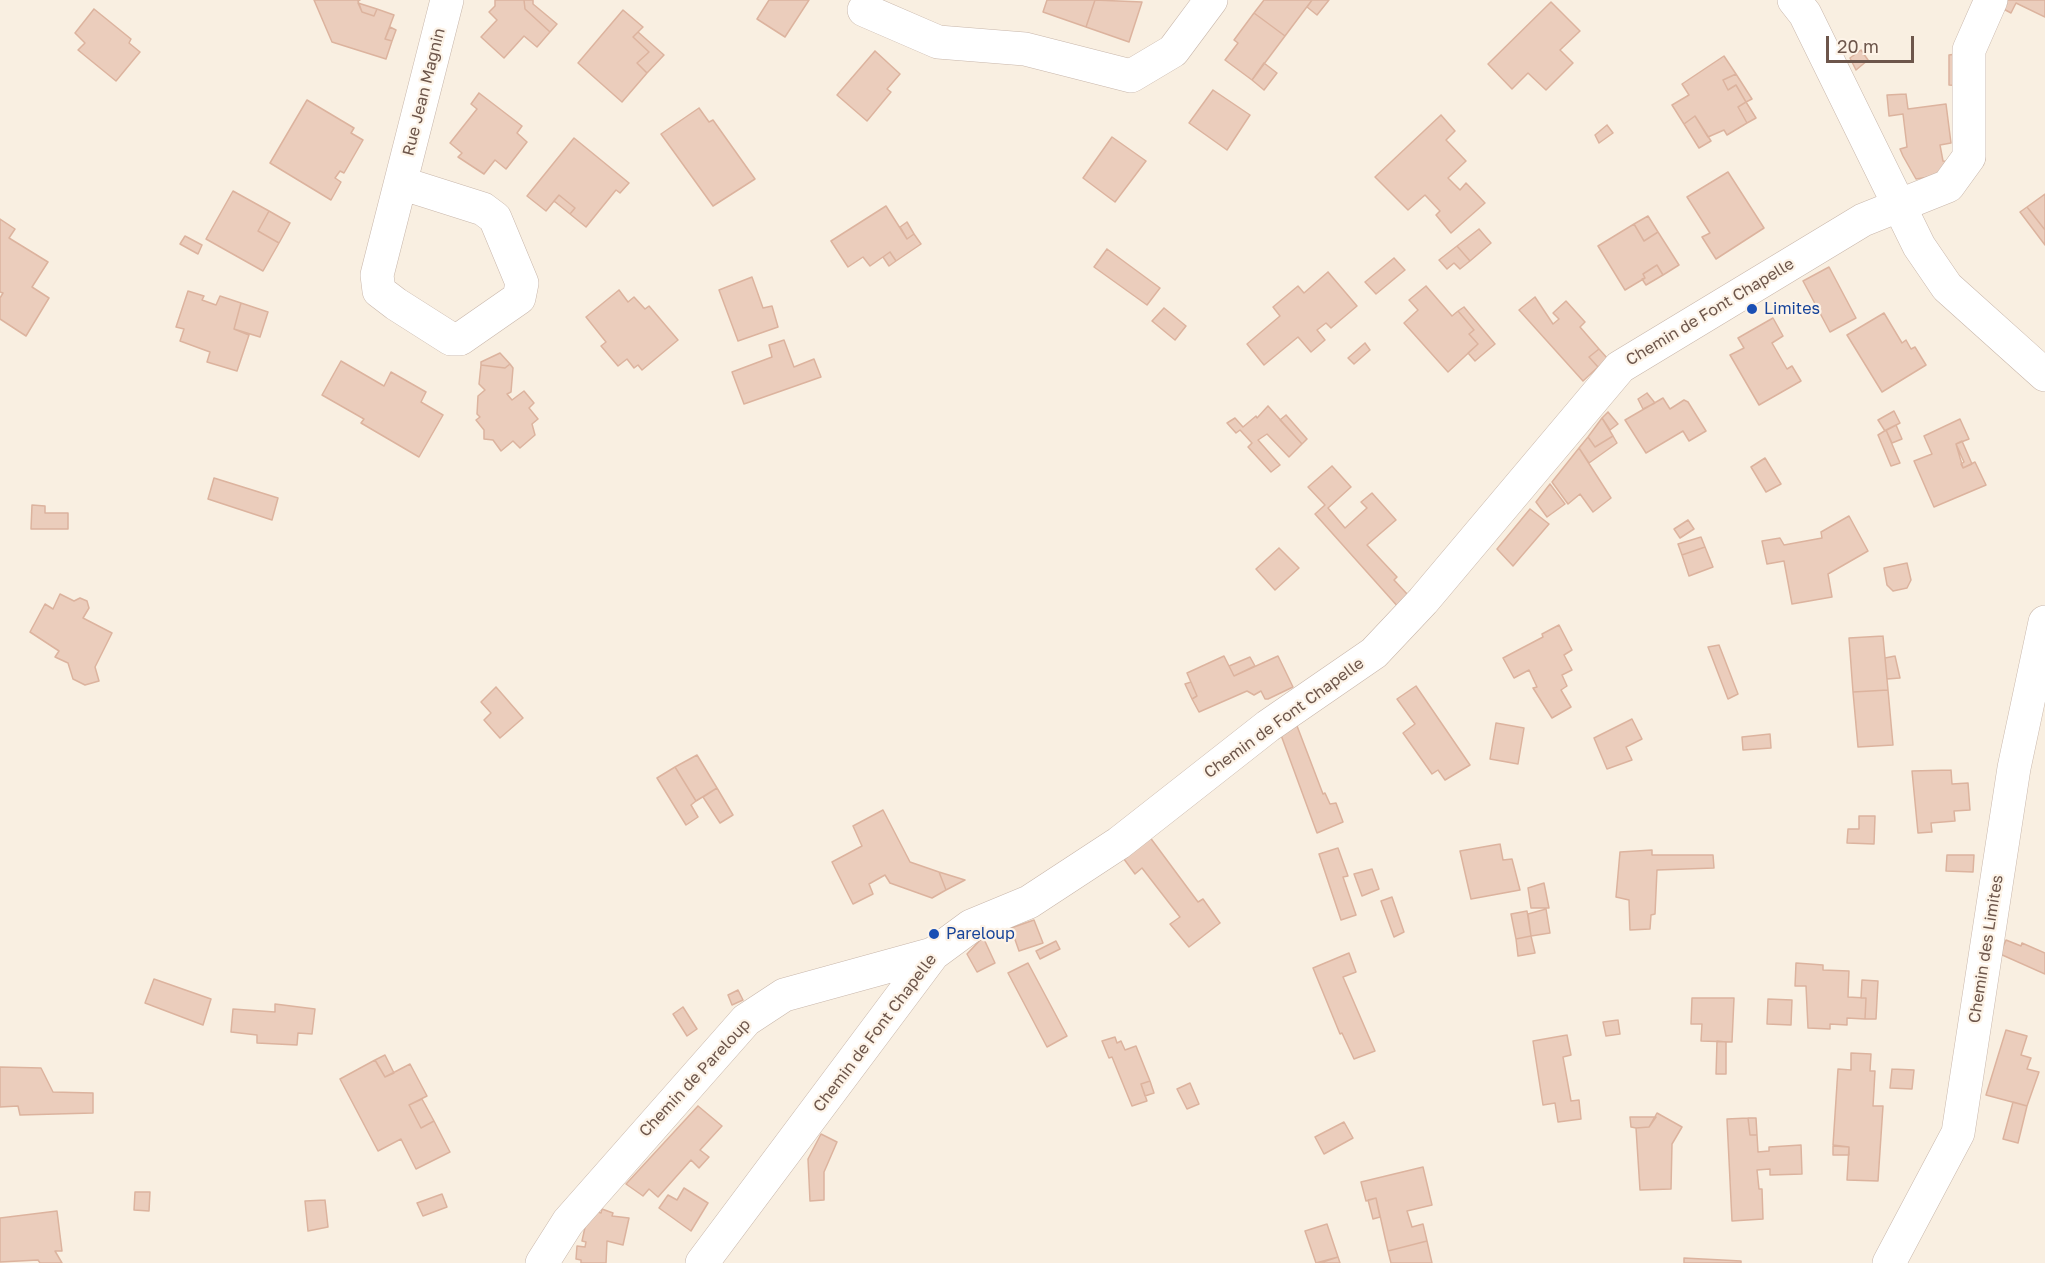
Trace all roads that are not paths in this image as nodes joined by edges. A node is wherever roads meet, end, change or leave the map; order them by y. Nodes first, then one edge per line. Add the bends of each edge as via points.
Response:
1 (447, 0) edge
2 (1211, 0) edge
3 (1794, 0) edge
4 (1991, 0) edge
5 (864, 10) dead end
6 (401, 183) junction
7 (1897, 204) junction
8 (2045, 375) edge
9 (2045, 622) edge
10 (933, 954) junction
11 (542, 1263) edge
12 (702, 1263) edge
13 (1889, 1263) edge

1 - 6 street, Rue Jean Magnin
2 - 5 street via 1173,51 1131,76 1025,49 938,42
3 - 7 street via 1805,14 1869,140
4 - 7 street, Chemin de Font Chapelle via 1969,50 1969,157 1948,186
6 - 6 street, Rue Jean Magnin via 377,275 379,291 451,339 460,339 519,298 522,283 495,218 483,209
7 - 8 street via 1947,287
7 - 10 street, Chemin de Font Chapelle via 1863,220 1620,367 1423,601 1374,653 1268,726 1119,843 1029,902 971,926
9 - 13 street, Chemin des Limites via 2014,768 1958,1133
10 - 11 street, Chemin de Pareloup via 784,995 746,1020 568,1222
10 - 12 street, Chemin de Font Chapelle

